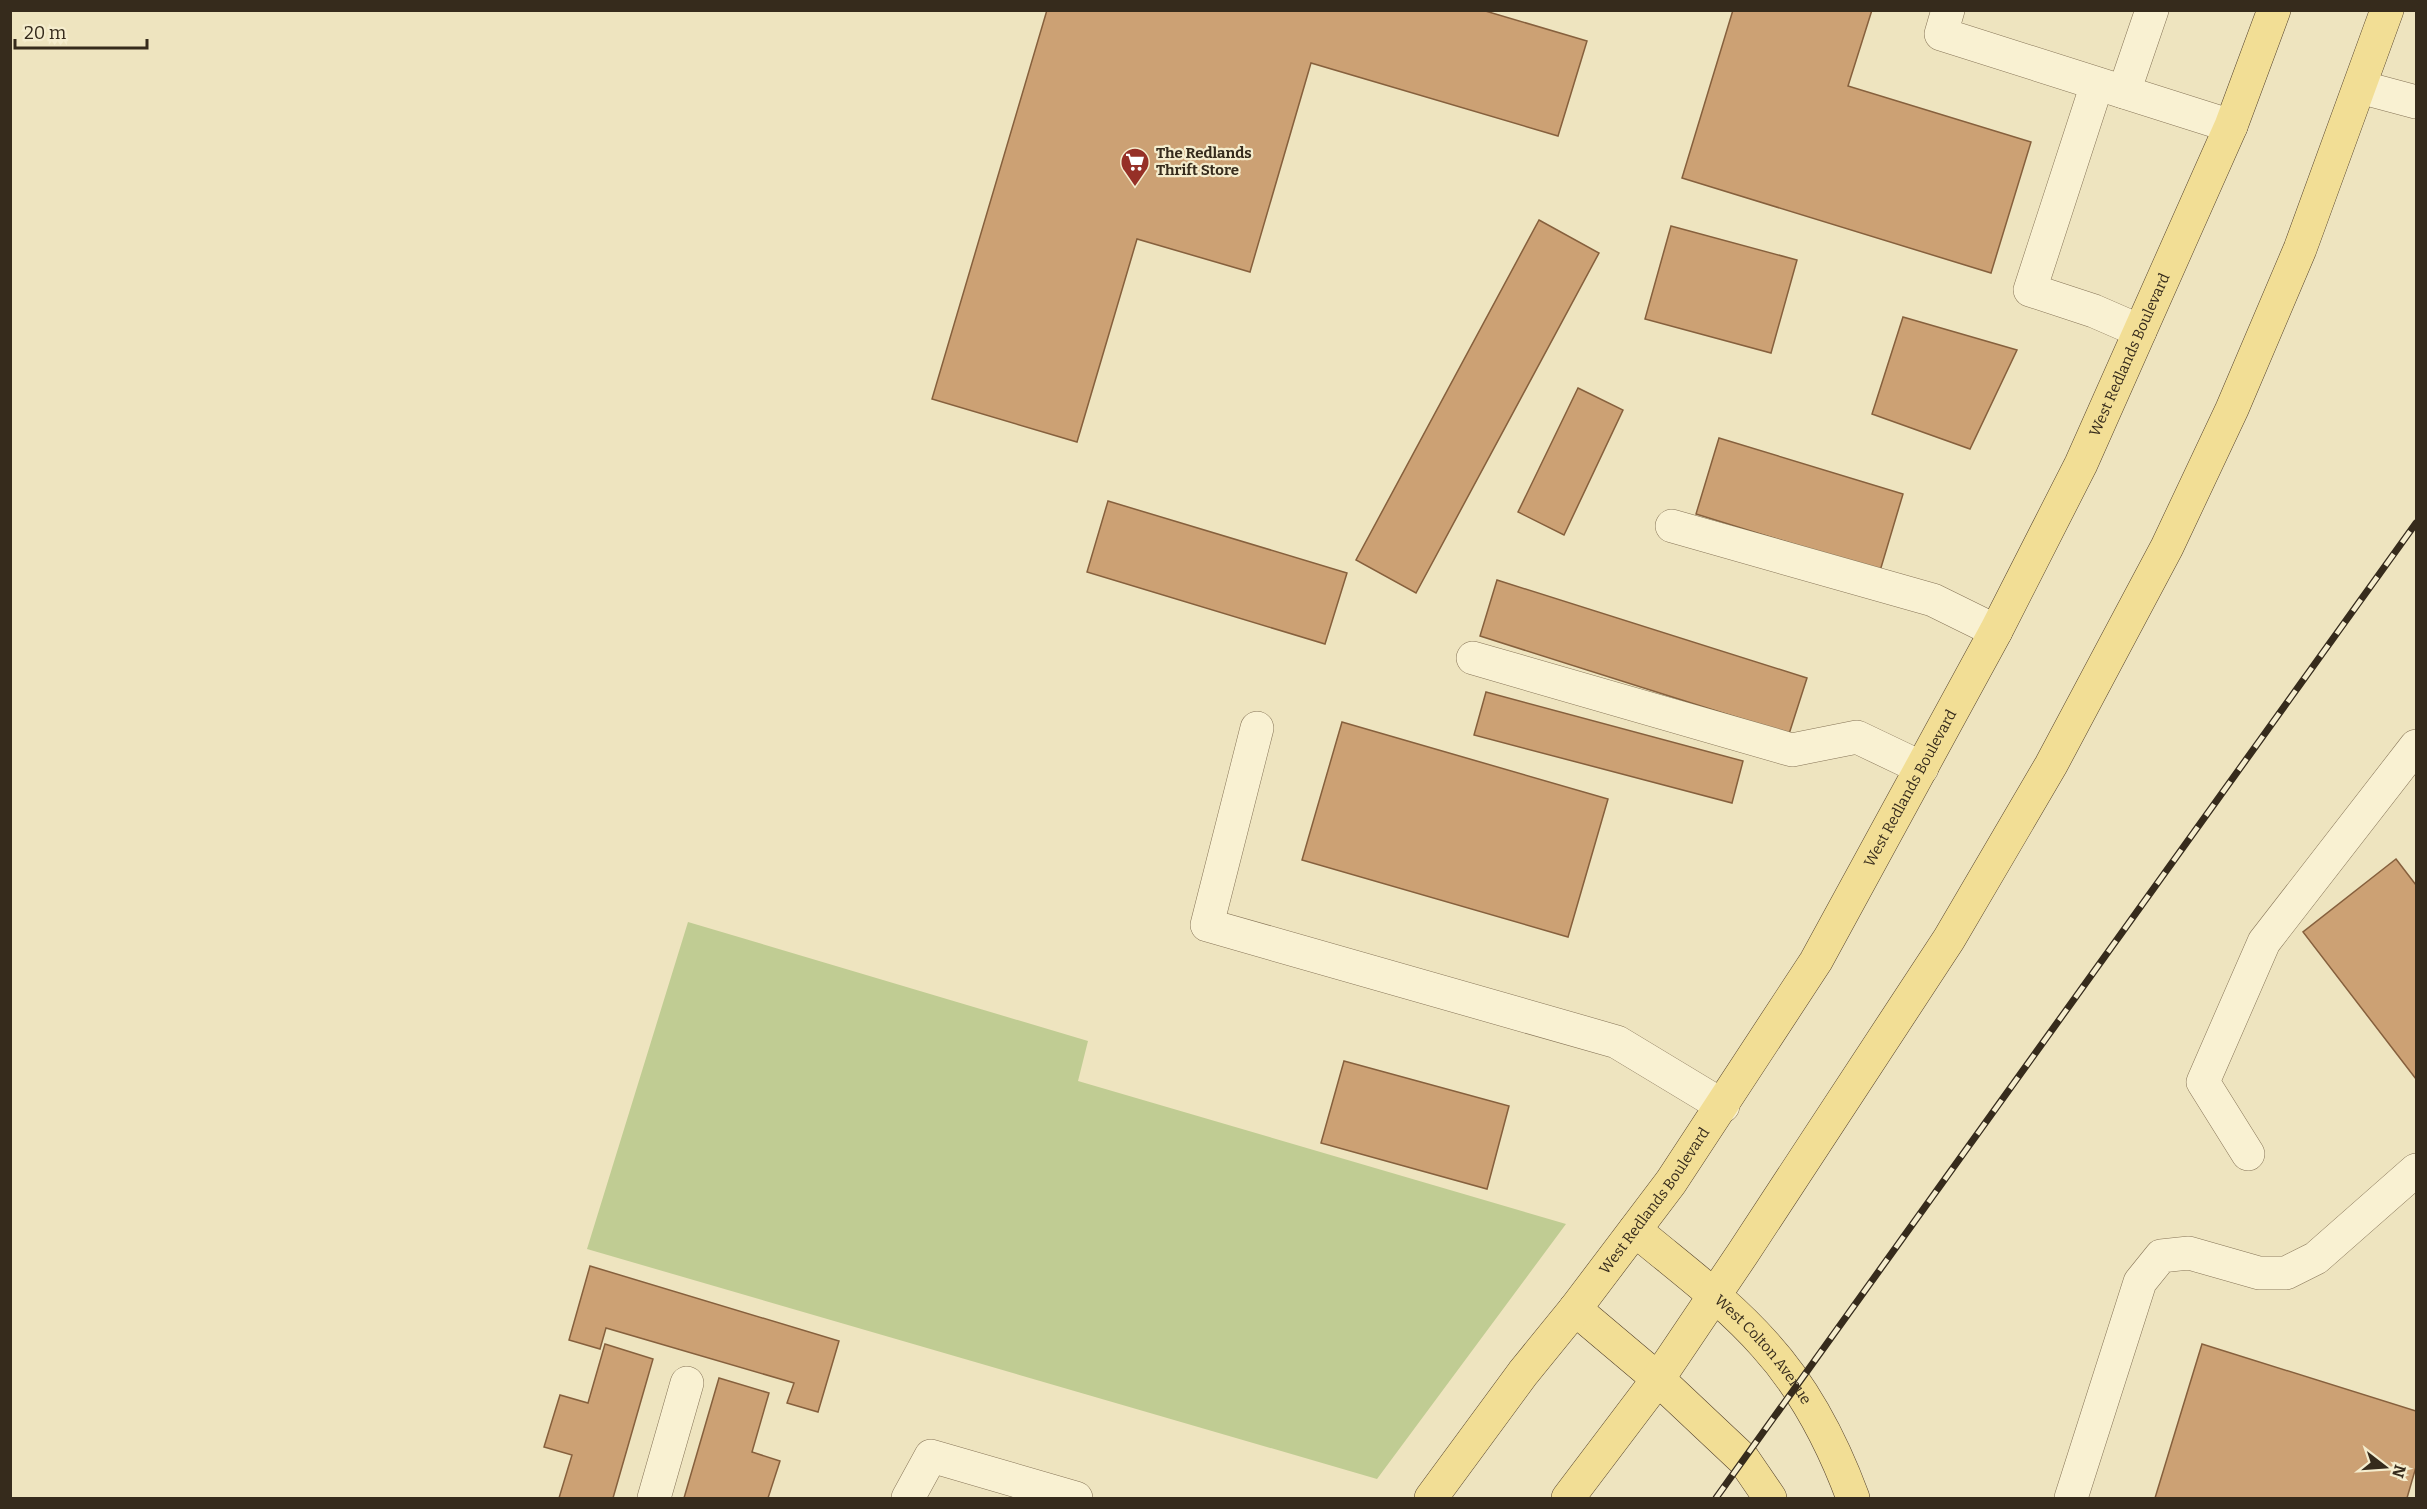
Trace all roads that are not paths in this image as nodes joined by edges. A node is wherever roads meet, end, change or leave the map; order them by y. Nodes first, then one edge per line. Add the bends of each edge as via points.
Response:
1 (1948, 10) edge
2 (2152, 10) edge
3 (2274, 10) edge
4 (2387, 10) edge
5 (2361, 87) junction
6 (2110, 88) junction
7 (2416, 102) edge
8 (2231, 126) junction
9 (2140, 331) junction
10 (1672, 526) dead end
11 (1996, 631) junction
12 (1473, 658) dead end
13 (1257, 728) dead end
14 (2416, 746) edge
15 (1922, 768) junction
16 (1723, 1106) junction
17 (2248, 1154) dead end
18 (2416, 1170) edge
19 (1635, 1230) junction
20 (1713, 1297) junction
21 (1575, 1309) junction
22 (1658, 1379) junction
23 (687, 1383) dead end
24 (654, 1498) edge
25 (908, 1498) edge
26 (1076, 1498) edge
27 (1431, 1498) edge
28 (1568, 1498) edge
29 (1770, 1498) edge
30 (1853, 1498) edge
31 (2071, 1498) edge

1 - 6 lane via 1941,34
2 - 6 lane
3 - 8 main road, West Redlands Boulevard
4 - 5 main road
5 - 7 lane
5 - 20 main road via 2300,249 2232,409 2167,547 2062,744 1949,939
6 - 8 lane
6 - 9 lane via 2030,290
8 - 9 main road, West Redlands Boulevard
9 - 11 main road, West Redlands Boulevard via 2081,464
10 - 11 lane via 1933,600
11 - 15 main road, West Redlands Boulevard
12 - 15 lane via 1792,750 1857,737
13 - 16 lane via 1207,925 1617,1042
14 - 17 lane via 2264,942 2203,1082
15 - 16 main road, West Redlands Boulevard via 1816,962
16 - 19 main road, West Redlands Boulevard
18 - 31 lane via 2316,1258 2286,1273 2259,1273 2189,1253 2161,1256 2140,1282
19 - 20 main road, West Colton Avenue
19 - 21 main road, West Redlands Boulevard
20 - 22 main road
20 - 30 main road, West Colton Avenue via 1764,1344 1797,1385 1843,1471
21 - 22 main road
21 - 27 main road, West Redlands Boulevard via 1522,1373
22 - 28 main road
22 - 29 main road via 1744,1460
23 - 24 lane
25 - 26 lane via 931,1456

